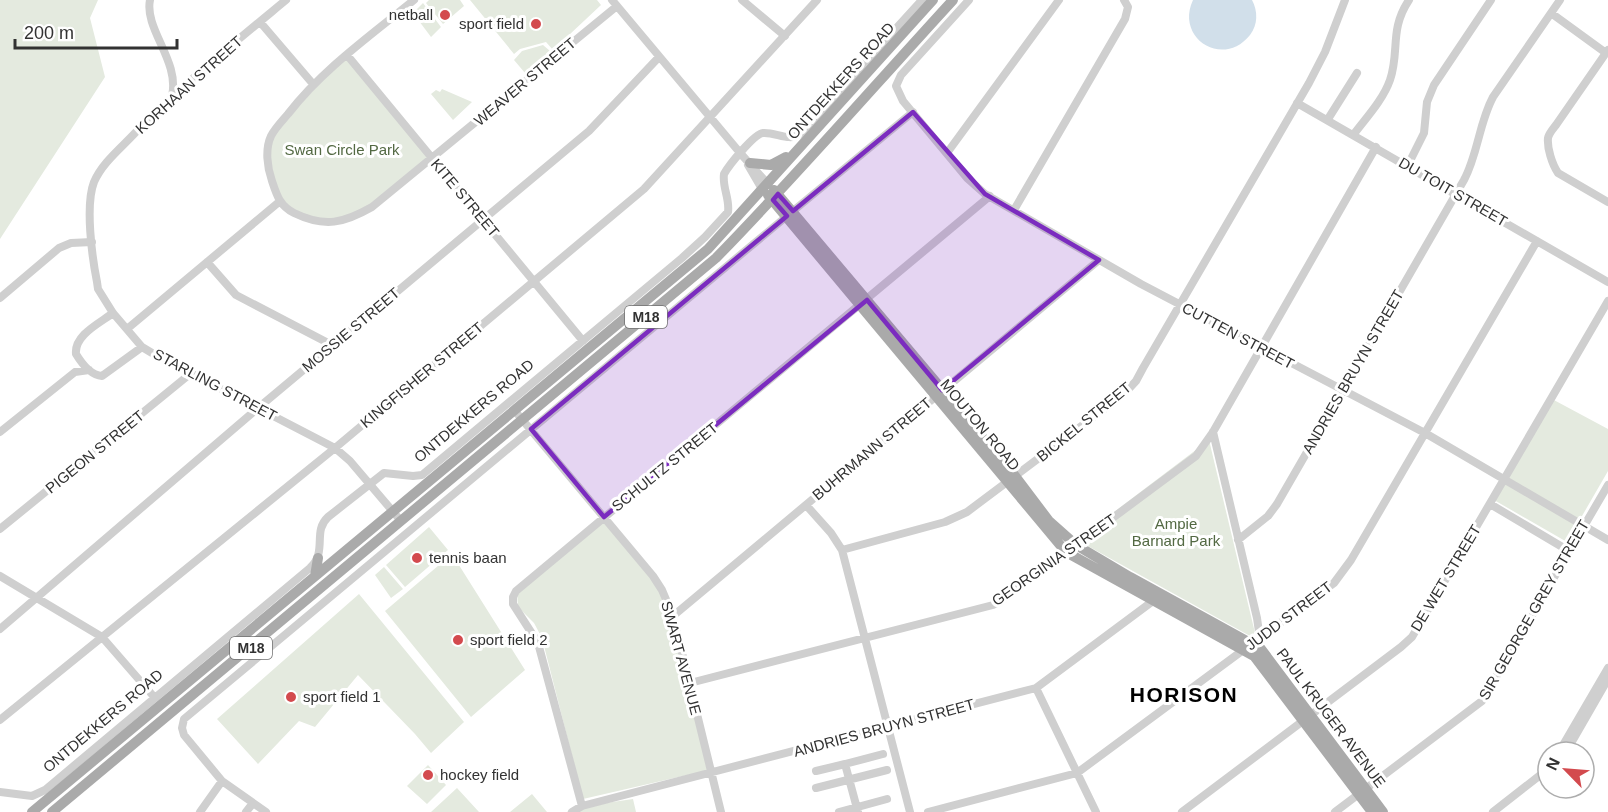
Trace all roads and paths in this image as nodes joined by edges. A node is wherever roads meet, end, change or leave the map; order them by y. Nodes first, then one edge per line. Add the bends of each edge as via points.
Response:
1 (286, 0) edge
2 (414, 0) edge
3 (742, 0) edge
4 (817, 0) edge
5 (922, 0) edge
6 (933, 0) edge
7 (953, 0) edge
8 (969, 0) edge
9 (1059, 0) edge
10 (1345, 0) edge
11 (1409, 0) edge
12 (1491, 0) edge
13 (1560, 0) edge
14 (1125, 2) edge
15 (149, 3) edge
16 (614, 3) edge
17 (1551, 13) junction
18 (260, 22) junction
19 (785, 36) junction
20 (1607, 51) edge
21 (347, 55) junction
22 (659, 57) junction
23 (1357, 73) dead end
24 (174, 75) junction
25 (189, 80) junction
26 (313, 84) junction
27 (172, 96) junction
28 (1297, 103) junction
29 (913, 112) junction
30 (711, 118) junction
31 (1328, 119) junction
32 (1354, 134) junction
33 (809, 138) junction
34 (1376, 147) junction
35 (947, 153) junction
36 (433, 159) junction
37 (745, 159) junction
38 (1408, 165) junction
39 (97, 175) joint
40 (765, 186) junction
41 (1457, 194) junction
42 (990, 196) junction
43 (775, 197) junction
44 (279, 202) junction
45 (1608, 202) edge
46 (1014, 210) junction
47 (790, 214) junction
48 (484, 221) junction
49 (1537, 240) junction
50 (92, 242) junction
51 (1099, 260) junction
52 (207, 262) junction
53 (534, 281) junction
54 (1608, 282) edge
55 (0, 298) edge
56 (1608, 301) edge
57 (864, 302) junction
58 (1179, 304) junction
59 (113, 313) junction
60 (128, 328) junction
61 (583, 341) junction
62 (332, 345) junction
63 (142, 346) junction
64 (1261, 348) junction
65 (79, 359) junction
66 (89, 370) junction
67 (75, 372) junction
68 (190, 374) junction
69 (1343, 390) junction
70 (939, 393) junction
71 (258, 408) junction
72 (515, 411) junction
73 (523, 420) junction
74 (531, 429) junction
75 (0, 432) edge
76 (1213, 432) junction
77 (1425, 433) junction
78 (335, 448) junction
79 (1012, 479) junction
80 (1504, 480) junction
81 (370, 484) junction
82 (1608, 485) edge
83 (1490, 504) junction
84 (806, 505) junction
85 (392, 512) junction
86 (604, 517) junction
87 (401, 521) junction
88 (1584, 526) junction
89 (0, 529) edge
90 (1238, 540) junction
91 (1608, 540) edge
92 (1076, 545) junction
93 (842, 550) junction
94 (1569, 551) junction
95 (1066, 552) junction
96 (318, 558) junction
97 (0, 576) edge
98 (315, 576) junction
99 (37, 598) junction
100 (1157, 598) junction
101 (673, 616) junction
102 (0, 629) edge
103 (102, 637) junction
104 (866, 638) junction
105 (1253, 644) junction
106 (1608, 672) edge
107 (690, 683) junction
108 (1036, 687) junction
109 (155, 698) junction
110 (1307, 718) junction
111 (0, 720) edge
112 (888, 727) junction
113 (1566, 740) edge
114 (1572, 740) edge
115 (883, 754) dead end
116 (845, 764) junction
117 (887, 770) dead end
118 (816, 771) dead end
119 (710, 773) junction
120 (1077, 773) junction
121 (1536, 778) edge
122 (849, 780) junction
123 (222, 781) junction
124 (816, 788) dead end
125 (0, 792) edge
126 (1362, 792) junction
127 (887, 799) dead end
128 (253, 803) junction
129 (582, 806) junction
130 (34, 810) edge
131 (857, 810) edge
132 (52, 812) edge
133 (200, 812) edge
134 (247, 812) edge
135 (266, 812) edge
136 (572, 812) edge
137 (721, 812) edge
138 (839, 812) edge
139 (910, 812) edge
140 (928, 812) edge
141 (1096, 812) edge
142 (1182, 812) edge
143 (1335, 812) edge
144 (1372, 812) edge
145 (1383, 812) edge
146 (1493, 812) edge

1 - 18 street, KORHAAN STREET
2 - 21 street
3 - 19 street
4 - 19 street, KINGFISHER STREET
5 - 37 street, ONTDEKKERS ROAD via 801,134 760,134
6 - 33 main road, ONTDEKKERS ROAD / M18
7 - 43 main road, ONTDEKKERS ROAD / M18
8 - 29 street, CUTTEN STREET via 901,75 896,86
9 - 35 street
10 - 28 street, BICKEL STREET via 1321,60
11 - 32 street via 1397,23 1391,78
12 - 38 street via 1434,85 1427,102 1424,134
13 - 17 street, ANDRIES BRUYN STREET
14 - 46 street via 1125,20
15 - 24 street
16 - 22 street, MOUTON ROAD
16 - 36 street, WEAVER STREET
17 - 20 street
17 - 41 street, ANDRIES BRUYN STREET via 1492,97 1473,160
18 - 25 street, KORHAAN STREET
18 - 26 street
19 - 30 street, KINGFISHER STREET
20 - 45 street via 1548,141 1558,173
21 - 26 street
21 - 36 street, KITE STREET
22 - 30 street, MOUTON ROAD
22 - 48 street, MOSSIE STREET via 589,131
23 - 31 street
24 - 25 street
24 - 27 street
25 - 27 street, KORHAAN STREET
26 - 44 street via 269,142 268,167
27 - 39 street, KORHAAN STREET
28 - 31 street, DU TOIT STREET
28 - 58 street, BICKEL STREET
29 - 35 street, CUTTEN STREET
29 - 47 street
30 - 37 street, MOUTON ROAD
30 - 53 street, KINGFISHER STREET via 644,189
31 - 32 street, DU TOIT STREET
32 - 34 street, DU TOIT STREET
33 - 37 main road via 776,164 766,166
33 - 40 main road, ONTDEKKERS ROAD / M18
34 - 38 street, DU TOIT STREET
34 - 64 street, GEORGINIA STREET
35 - 42 street, CUTTEN STREET via 967,178
36 - 44 street, WEAVER STREET via 372,207 345,220 317,221
36 - 48 street, KITE STREET
37 - 40 street, MOUTON ROAD
37 - 61 street, ONTDEKKERS ROAD via 723,176 729,207 724,218
38 - 41 street, DU TOIT STREET
39 - 50 street, STARLING STREET via 90,198
40 - 43 main road, MOUTON ROAD
40 - 72 main road, ONTDEKKERS ROAD / M18 via 708,249
41 - 49 street, DU TOIT STREET
41 - 69 street, ANDRIES BRUYN STREET
42 - 46 street, CUTTEN STREET
42 - 57 street, SCHULTZ STREET
43 - 47 main road, MOUTON ROAD
43 - 73 main road, ONTDEKKERS ROAD / M18 via 716,258
44 - 52 street
46 - 51 street, CUTTEN STREET
47 - 57 main road, MOUTON ROAD
47 - 74 street
48 - 53 street, KITE STREET
48 - 62 street, MOSSIE STREET
49 - 54 street, DU TOIT STREET
49 - 77 street, JUDD STREET
50 - 55 street via 59,248
50 - 59 street, STARLING STREET via 98,288
51 - 58 street, CUTTEN STREET
51 - 70 street, BUHRMANN STREET
52 - 60 street
52 - 62 street via 237,295
53 - 61 street, KITE STREET
53 - 78 street, KINGFISHER STREET
56 - 80 street, DE WET STREET
57 - 70 main road, MOUTON ROAD
57 - 86 street, SCHULTZ STREET
58 - 64 street, CUTTEN STREET
58 - 79 street, BICKEL STREET via 1128,390
59 - 60 street, STARLING STREET
59 - 65 street via 79,340 75,351
60 - 63 street, STARLING STREET
61 - 81 street, ONTDEKKERS ROAD via 422,475 387,472
62 - 71 street, MOSSIE STREET
63 - 66 street via 105,375
63 - 68 street, STARLING STREET
64 - 69 street, CUTTEN STREET
64 - 76 street, GEORGINIA STREET
65 - 66 street
65 - 67 street
66 - 67 street
67 - 75 street
68 - 71 street, STARLING STREET
68 - 89 street, PIGEON STREET
69 - 77 street, CUTTEN STREET
69 - 90 street, ANDRIES BRUYN STREET via 1274,509
70 - 79 main road, MOUTON ROAD
70 - 84 street, BUHRMANN STREET
71 - 78 street, STARLING STREET
71 - 99 street, MOSSIE STREET
72 - 73 street, SWART AVENUE
72 - 85 main road, ONTDEKKERS ROAD / M18
73 - 74 street, SWART AVENUE
73 - 87 main road, ONTDEKKERS ROAD / M18
74 - 86 street, SWART AVENUE
74 - 123 street via 184,719 184,735
76 - 90 street, PAUL KRUGER AVENUE
76 - 92 street, GEORGINIA STREET via 1196,456
77 - 80 street, CUTTEN STREET
77 - 105 street, JUDD STREET via 1338,579
78 - 81 street, STARLING STREET
78 - 103 street, KINGFISHER STREET
79 - 92 main road, MOUTON ROAD
79 - 93 street, BICKEL STREET via 955,519
79 - 95 main road, MOUTON ROAD
80 - 83 street, DE WET STREET
80 - 88 street, CUTTEN STREET
81 - 85 street, STARLING STREET
81 - 96 street, ONTDEKKERS ROAD via 324,521
82 - 88 street, SIR GEORGE GREY STREET
83 - 94 street
83 - 110 street, DE WET STREET via 1412,637
84 - 93 street
84 - 101 street, BUHRMANN STREET
85 - 87 street, STARLING STREET
85 - 98 main road, ONTDEKKERS ROAD / M18
86 - 101 street, SWART AVENUE via 658,582
86 - 129 street, SCHULTZ STREET via 519,588 512,601 538,643
87 - 132 main road, ONTDEKKERS ROAD / M18
88 - 91 street, CUTTEN STREET
88 - 94 street, SIR GEORGE GREY STREET
90 - 105 street, PAUL KRUGER AVENUE via 1257,618
92 - 95 street, GEORGINIA STREET
92 - 100 main road, MOUTON ROAD
93 - 104 street
94 - 126 street, SIR GEORGE GREY STREET via 1482,701
95 - 100 main road, MOUTON ROAD
95 - 104 street, GEORGINIA STREET via 993,605
96 - 98 main road
96 - 109 street, ONTDEKKERS ROAD
97 - 99 street
98 - 130 main road, ONTDEKKERS ROAD / M18
99 - 102 street, MOSSIE STREET
99 - 103 street
100 - 105 main road, MOUTON ROAD
100 - 108 street, ANDRIES BRUYN STREET
101 - 107 street, SWART AVENUE
103 - 109 street
103 - 111 street, KINGFISHER STREET
104 - 107 street, GEORGINIA STREET
104 - 112 street
105 - 110 main road, PAUL KRUGER AVENUE via 1266,656
105 - 120 street, JUDD STREET
106 - 113 street
106 - 114 street
107 - 119 street, SWART AVENUE
108 - 112 street, ANDRIES BRUYN STREET
108 - 120 street
109 - 125 street, ONTDEKKERS ROAD via 41,793 32,796
110 - 126 main road, PAUL KRUGER AVENUE
110 - 142 street, DE WET STREET
112 - 119 street, ANDRIES BRUYN STREET
112 - 139 street
115 - 116 street
116 - 118 street
116 - 122 street
117 - 122 street
119 - 129 street, ANDRIES BRUYN STREET
119 - 137 street, SWART AVENUE
120 - 140 street, JUDD STREET
120 - 141 street
121 - 146 street
122 - 124 street
122 - 131 street
123 - 128 street
123 - 133 street
126 - 143 street, SIR GEORGE GREY STREET
126 - 144 main road, PAUL KRUGER AVENUE
126 - 145 main road, PAUL KRUGER AVENUE
127 - 131 street
128 - 134 street
128 - 135 street
129 - 136 street, ANDRIES BRUYN STREET
131 - 138 street

